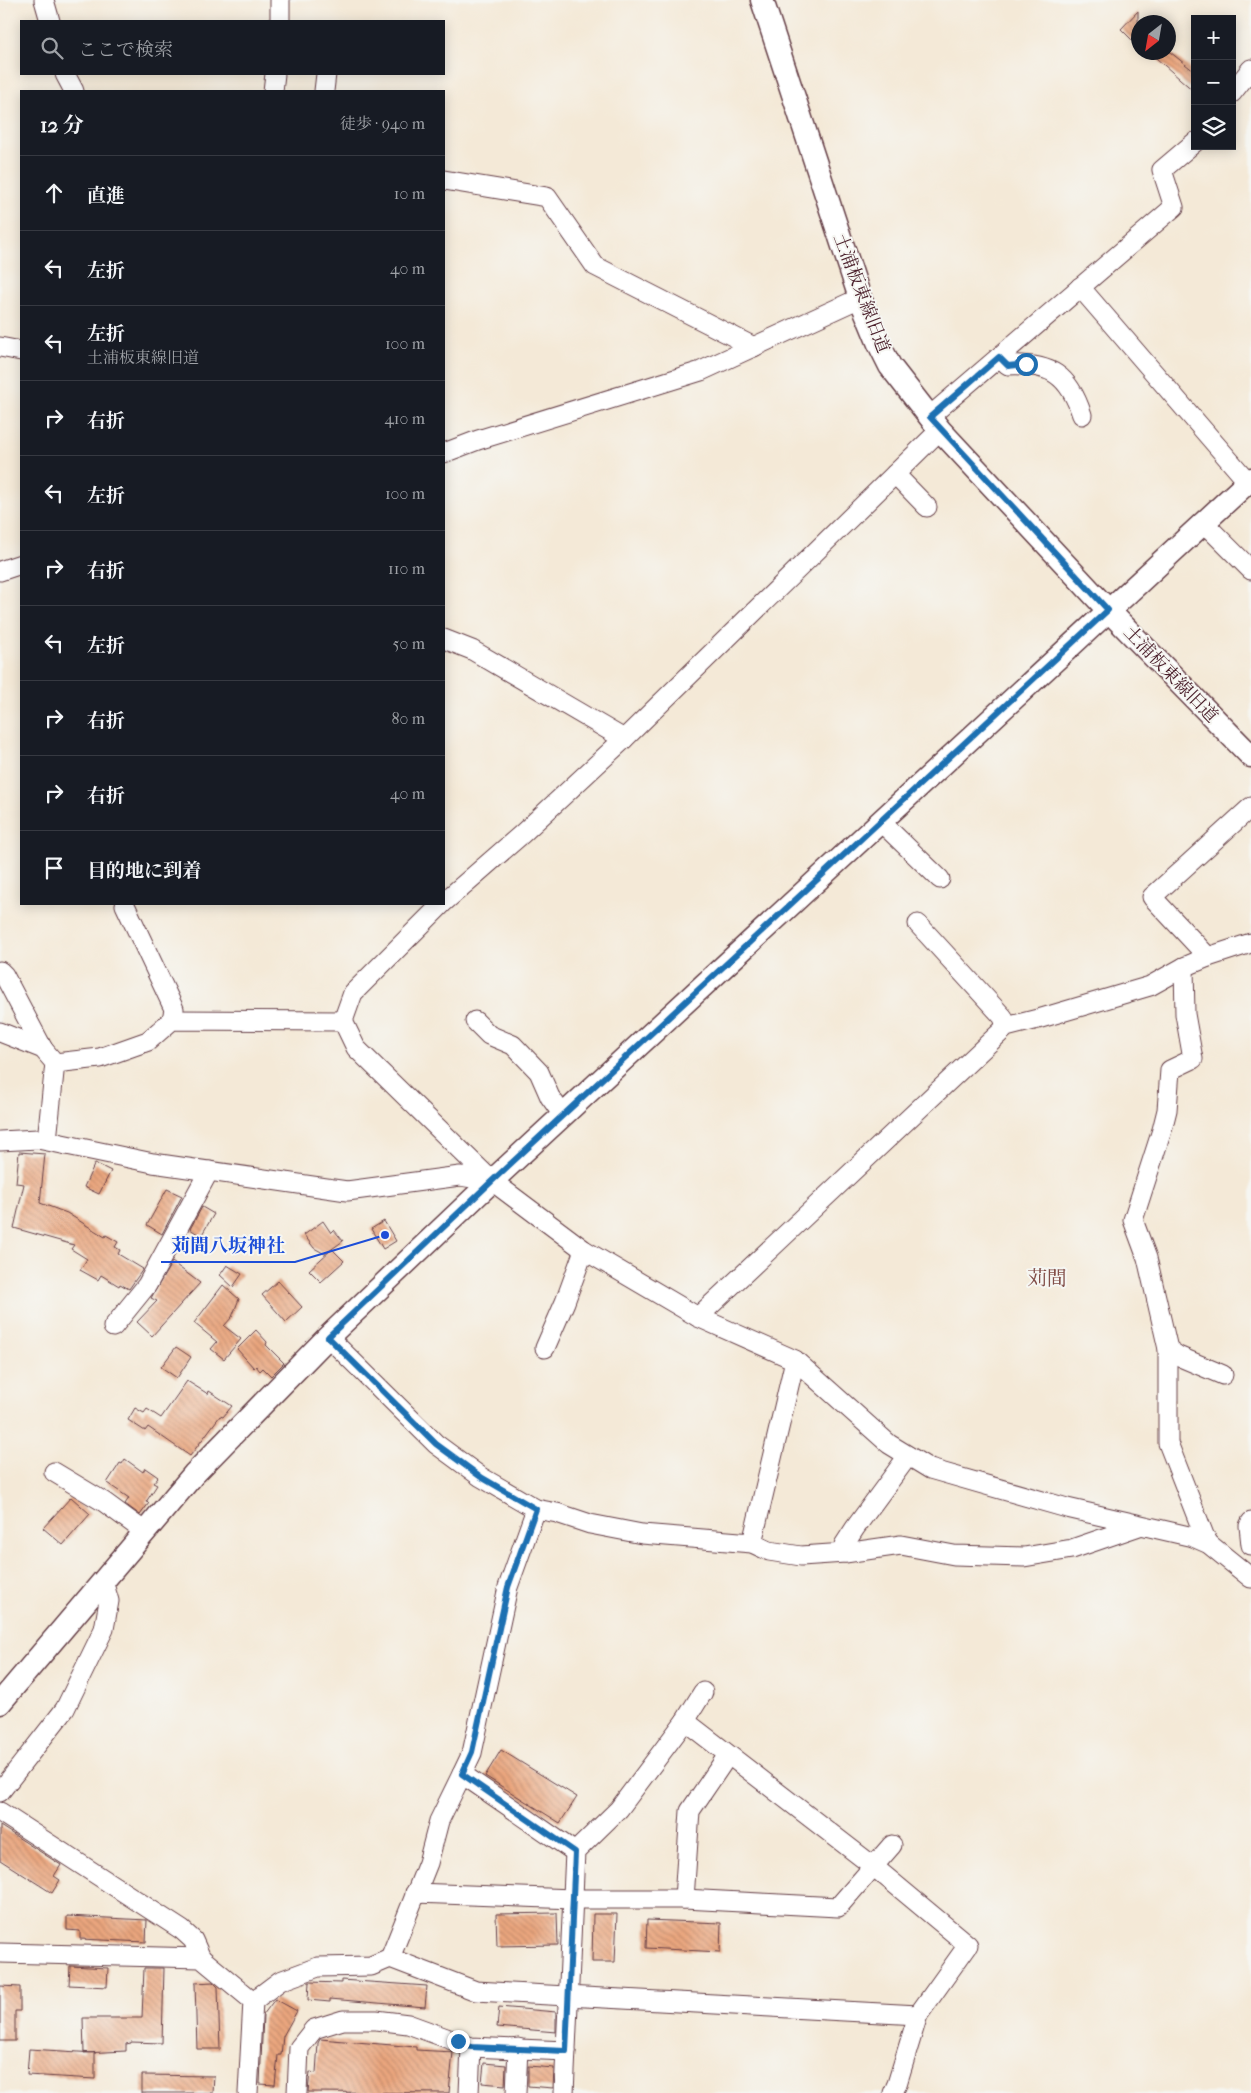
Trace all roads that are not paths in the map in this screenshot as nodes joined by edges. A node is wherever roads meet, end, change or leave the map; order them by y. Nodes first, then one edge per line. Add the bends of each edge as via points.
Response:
1 (44, 0) edge
2 (280, 0) edge
3 (762, 0) edge
4 (50, 20) edge
5 (280, 20) edge
6 (1251, 69) edge
7 (66, 75) edge
8 (275, 75) edge
9 (326, 75) edge
10 (1236, 88) edge
11 (73, 90) edge
12 (273, 90) edge
13 (324, 90) edge
14 (1191, 145) edge
15 (445, 180) edge
16 (1080, 288) junction
17 (860, 298) junction
18 (0, 347) edge
19 (754, 347) junction
20 (20, 350) edge
21 (999, 357) junction
22 (1082, 415) dead end
23 (935, 423) junction
24 (445, 453) edge
25 (895, 474) junction
26 (1249, 480) edge
27 (927, 506) dead end
28 (1203, 522) junction
29 (20, 564) edge
30 (1251, 570) edge
31 (0, 571) edge
32 (1108, 610) junction
33 (445, 639) edge
34 (624, 739) junction
35 (1251, 756) edge
36 (1251, 807) edge
37 (880, 821) junction
38 (940, 879) dead end
39 (445, 901) edge
40 (125, 905) edge
41 (441, 905) edge
42 (918, 924) dead end
43 (1251, 943) edge
44 (1208, 957) junction
45 (1184, 967) junction
46 (0, 971) edge
47 (172, 1020) junction
48 (343, 1021) junction
49 (475, 1021) dead end
50 (1006, 1027) junction
51 (0, 1032) edge
52 (43, 1049) junction
53 (55, 1064) junction
54 (563, 1115) junction
55 (46, 1140) junction
56 (0, 1141) edge
57 (210, 1171) junction
58 (492, 1181) junction
59 (584, 1250) junction
60 (698, 1316) junction
61 (113, 1327) dead end
62 (328, 1337) junction
63 (545, 1348) dead end
64 (1168, 1349) junction
65 (795, 1360) junction
66 (1223, 1375) dead end
67 (908, 1456) junction
68 (54, 1472) dead end
69 (536, 1509) junction
70 (1251, 1522) edge
71 (1139, 1526) junction
72 (145, 1532) junction
73 (752, 1544) junction
74 (1209, 1544) junction
75 (1251, 1545) edge
76 (845, 1553) junction
77 (1251, 1578) edge
78 (103, 1581) junction
79 (703, 1692) dead end
80 (0, 1702) edge
81 (685, 1721) junction
82 (728, 1754) junction
83 (462, 1774) junction
84 (0, 1792) edge
85 (0, 1812) edge
86 (892, 1845) dead end
87 (575, 1852) junction
88 (873, 1866) junction
89 (415, 1893) junction
90 (573, 1898) junction
91 (684, 1899) junction
92 (0, 1953) edge
93 (201, 1958) junction
94 (390, 1958) junction
95 (568, 1995) junction
96 (253, 2001) junction
97 (918, 2015) junction
98 (471, 2047) junction
99 (518, 2048) junction
100 (566, 2051) junction
101 (248, 2093) edge
102 (297, 2093) edge
103 (469, 2093) edge
104 (516, 2093) edge
105 (564, 2093) edge
106 (893, 2093) edge

1 - 4 street
2 - 5 street
3 - 17 street, 土浦板東線旧道
6 - 10 street
7 - 11 street
8 - 12 street
9 - 13 street
14 - 16 street via 1162,170 1174,207
15 - 19 street via 547,197 595,266
16 - 21 street
16 - 26 street
17 - 19 street
17 - 23 street, 土浦板東線旧道 via 890,366
18 - 20 street
19 - 24 street via 702,371
21 - 22 street via 1008,366 1026,364 1062,377 1076,396
21 - 23 street
23 - 25 street
23 - 32 street, 土浦板東線旧道
25 - 27 street
25 - 34 street
26 - 28 street
28 - 30 street
28 - 32 street
29 - 31 street
32 - 35 street, 土浦板東線旧道
32 - 37 street
33 - 34 street via 472,650
34 - 39 street
36 - 44 street via 1152,897
37 - 38 street
37 - 54 street
40 - 47 street via 174,1009
41 - 48 street via 353,993
42 - 50 street via 1003,1017
43 - 44 street
44 - 45 street
45 - 50 street via 1150,986
45 - 64 street via 1185,1014 1193,1059 1170,1070 1167,1110 1133,1220 1147,1258
46 - 52 street
47 - 48 street
47 - 53 street via 148,1041 100,1058
48 - 58 street via 356,1048
49 - 54 street via 489,1035 513,1045 539,1072 550,1097
50 - 60 street
51 - 52 street
52 - 53 street
53 - 55 street
54 - 58 street
55 - 56 street
55 - 57 street via 153,1163
57 - 58 street via 347,1191 460,1176
57 - 61 street via 147,1285
58 - 59 street
58 - 62 street
59 - 60 street
59 - 63 street
60 - 65 street
62 - 69 street via 436,1444 481,1477
62 - 72 street via 194,1474
64 - 66 street
64 - 74 street via 1168,1444
65 - 67 street via 889,1444
65 - 73 street
67 - 71 street via 930,1469
67 - 76 street via 855,1528 844,1545
68 - 72 street
69 - 73 street via 642,1534
69 - 83 street via 508,1587 472,1752
70 - 75 street
71 - 74 street
71 - 76 street via 1072,1549 1024,1557 954,1555 901,1545
72 - 78 street
73 - 76 street via 769,1551 801,1556
74 - 77 street
78 - 80 street
78 - 84 street via 109,1601 104,1629 65,1709
79 - 81 street
81 - 82 street
81 - 87 street via 619,1809
82 - 88 street
82 - 91 street via 690,1811
83 - 87 street
83 - 89 street via 439,1821 428,1863
85 - 93 street via 182,1930 192,1940
86 - 88 street
87 - 90 street
88 - 91 street via 838,1907
88 - 97 street via 968,1945
89 - 90 street
89 - 94 street
90 - 91 street
90 - 95 street
92 - 93 street
93 - 96 street
94 - 95 street via 476,1990
94 - 96 street via 371,1966 318,1967 280,1981
95 - 97 street
95 - 100 street
96 - 101 street
97 - 106 street
98 - 99 street
98 - 102 street via 408,2024 343,2020 314,2029 299,2048
98 - 103 street
99 - 100 street
99 - 104 street
100 - 105 street

